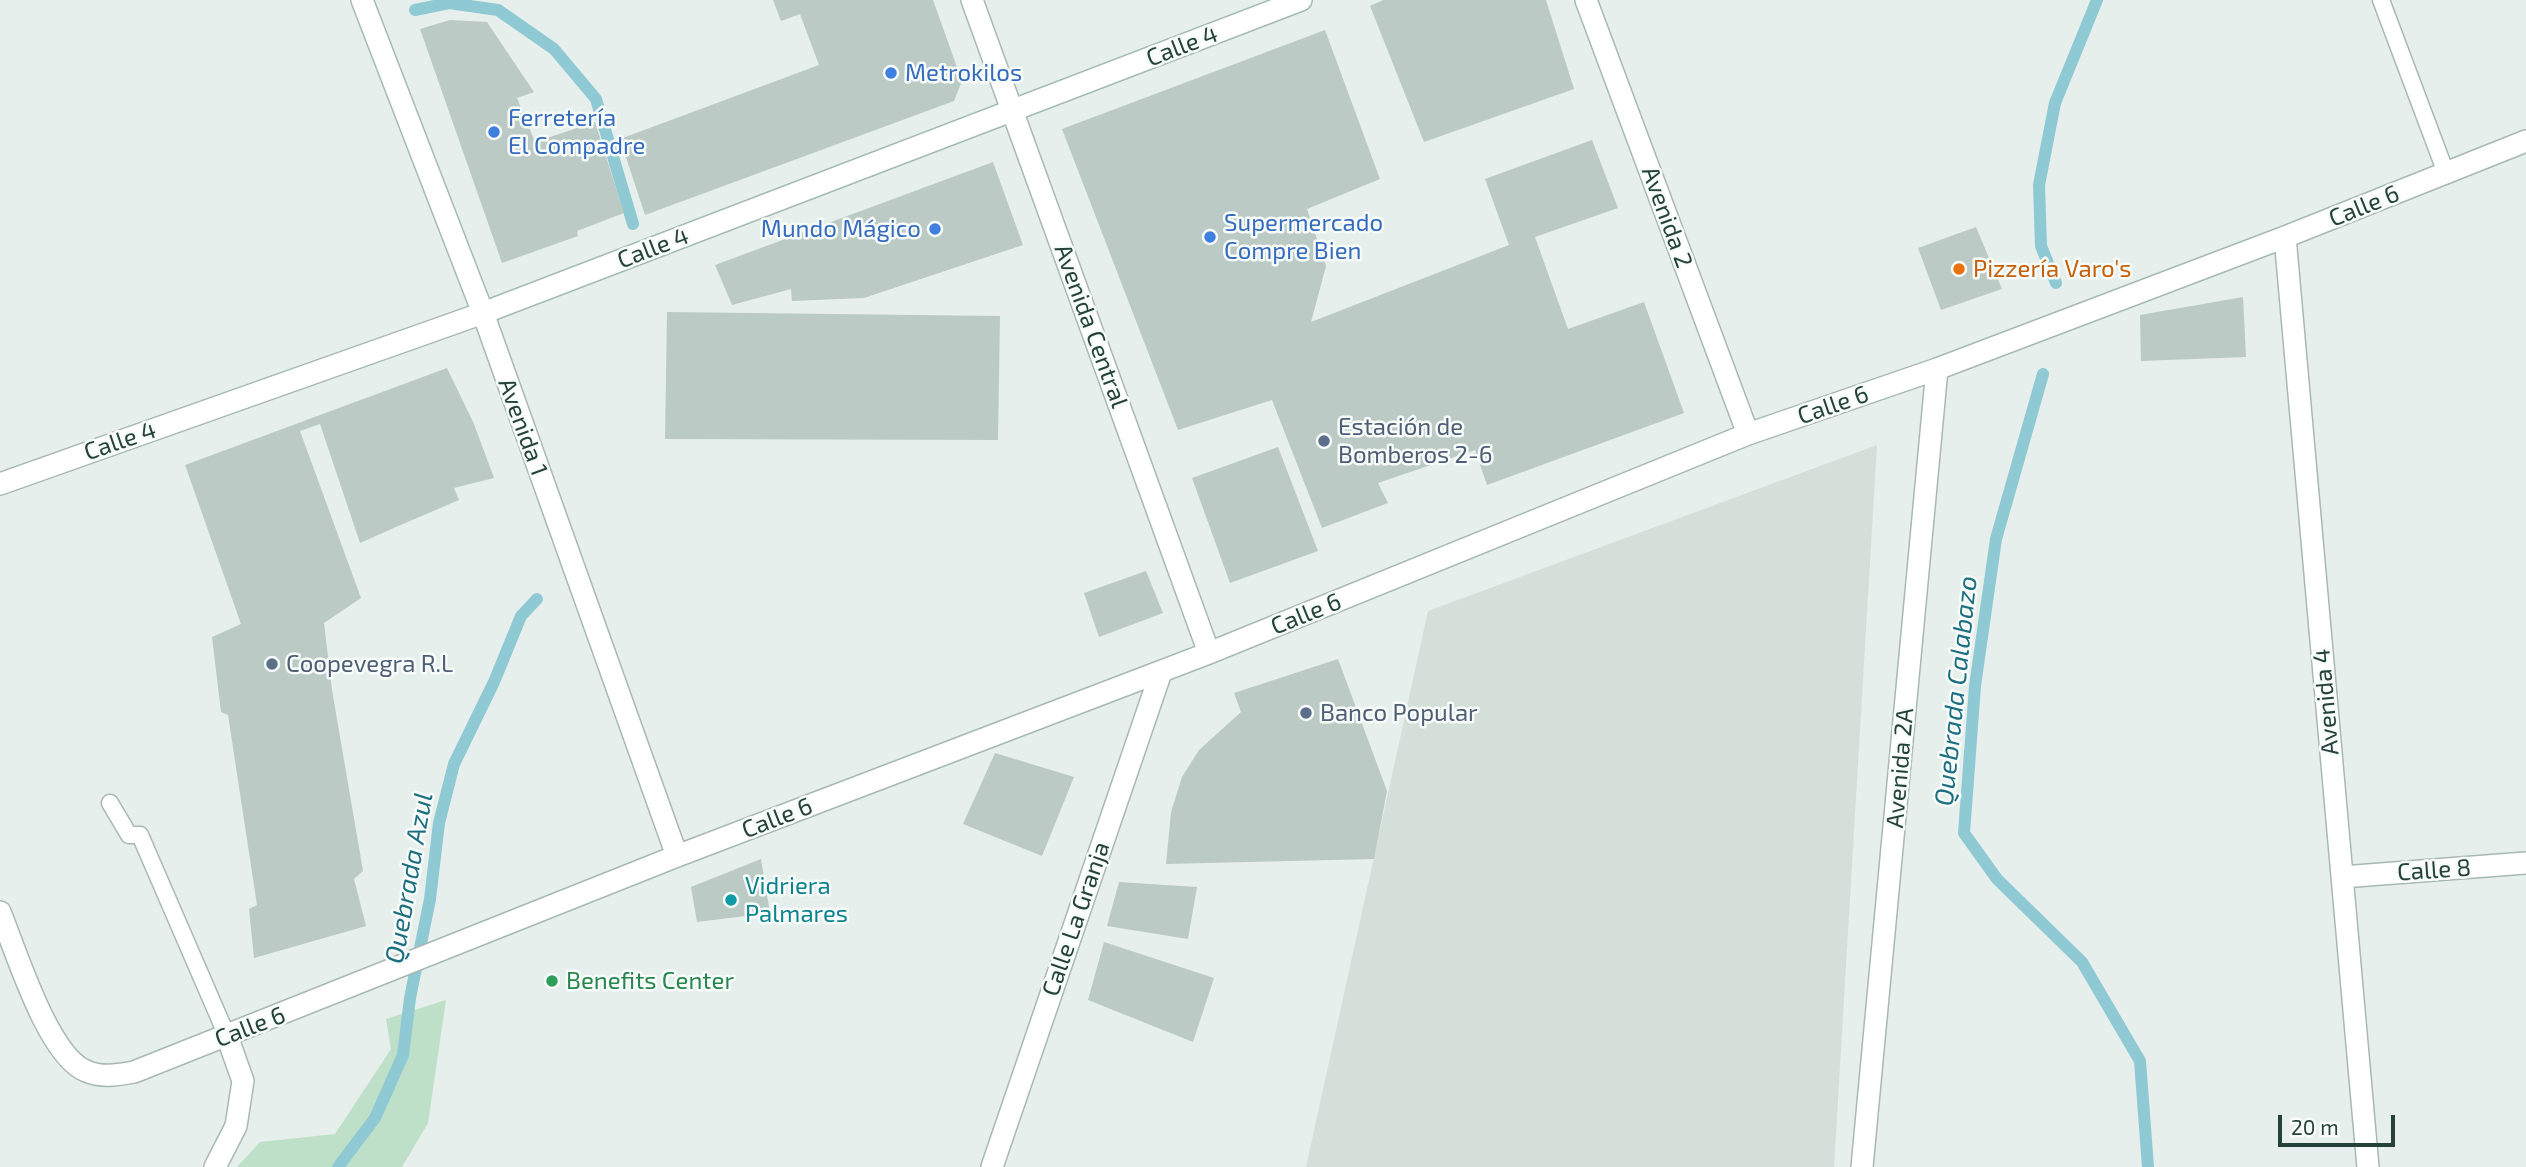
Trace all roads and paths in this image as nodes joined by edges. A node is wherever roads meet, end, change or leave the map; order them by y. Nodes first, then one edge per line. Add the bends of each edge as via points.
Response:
1 (362, 0) edge
2 (972, 0) edge
3 (1301, 0) edge
4 (1586, 0) edge
5 (2381, 0) edge
6 (1014, 111) junction
7 (2526, 141) edge
8 (2446, 173) junction
9 (2285, 237) junction
10 (483, 313) junction
11 (1937, 369) junction
12 (1748, 434) junction
13 (0, 484) edge
14 (1209, 653) junction
15 (1161, 672) junction
16 (110, 803) dead end
17 (677, 856) junction
18 (2526, 863) edge
19 (2342, 877) junction
20 (0, 912) edge
21 (227, 1036) junction
22 (215, 1167) edge
23 (992, 1167) edge
24 (1862, 1167) edge
25 (2368, 1167) edge

1 - 10 street, Avenida 1
2 - 6 street, Avenida Central
3 - 6 street, Calle 4
4 - 12 street, Avenida 2
5 - 8 lane
6 - 10 street, Calle 4
6 - 14 street, Avenida Central
7 - 8 street, Calle 6
8 - 9 street, Calle 6
9 - 11 street, Calle 6
9 - 19 street, Avenida 4
10 - 13 street, Calle 4
10 - 17 street, Avenida 1
11 - 12 street, Calle 6
11 - 24 street, Avenida 2A
12 - 14 street, Calle 6
14 - 15 street, Calle 6
15 - 17 street, Calle 6
15 - 23 street, Calle La Granja
16 - 21 lane via 129,835 140,835
17 - 21 street, Calle 6
18 - 19 street, Calle 8
19 - 25 street, Avenida 4
20 - 21 street, Calle 6 via 52,1038 65,1057 85,1071 109,1076 134,1072
21 - 22 street via 243,1081 236,1126

